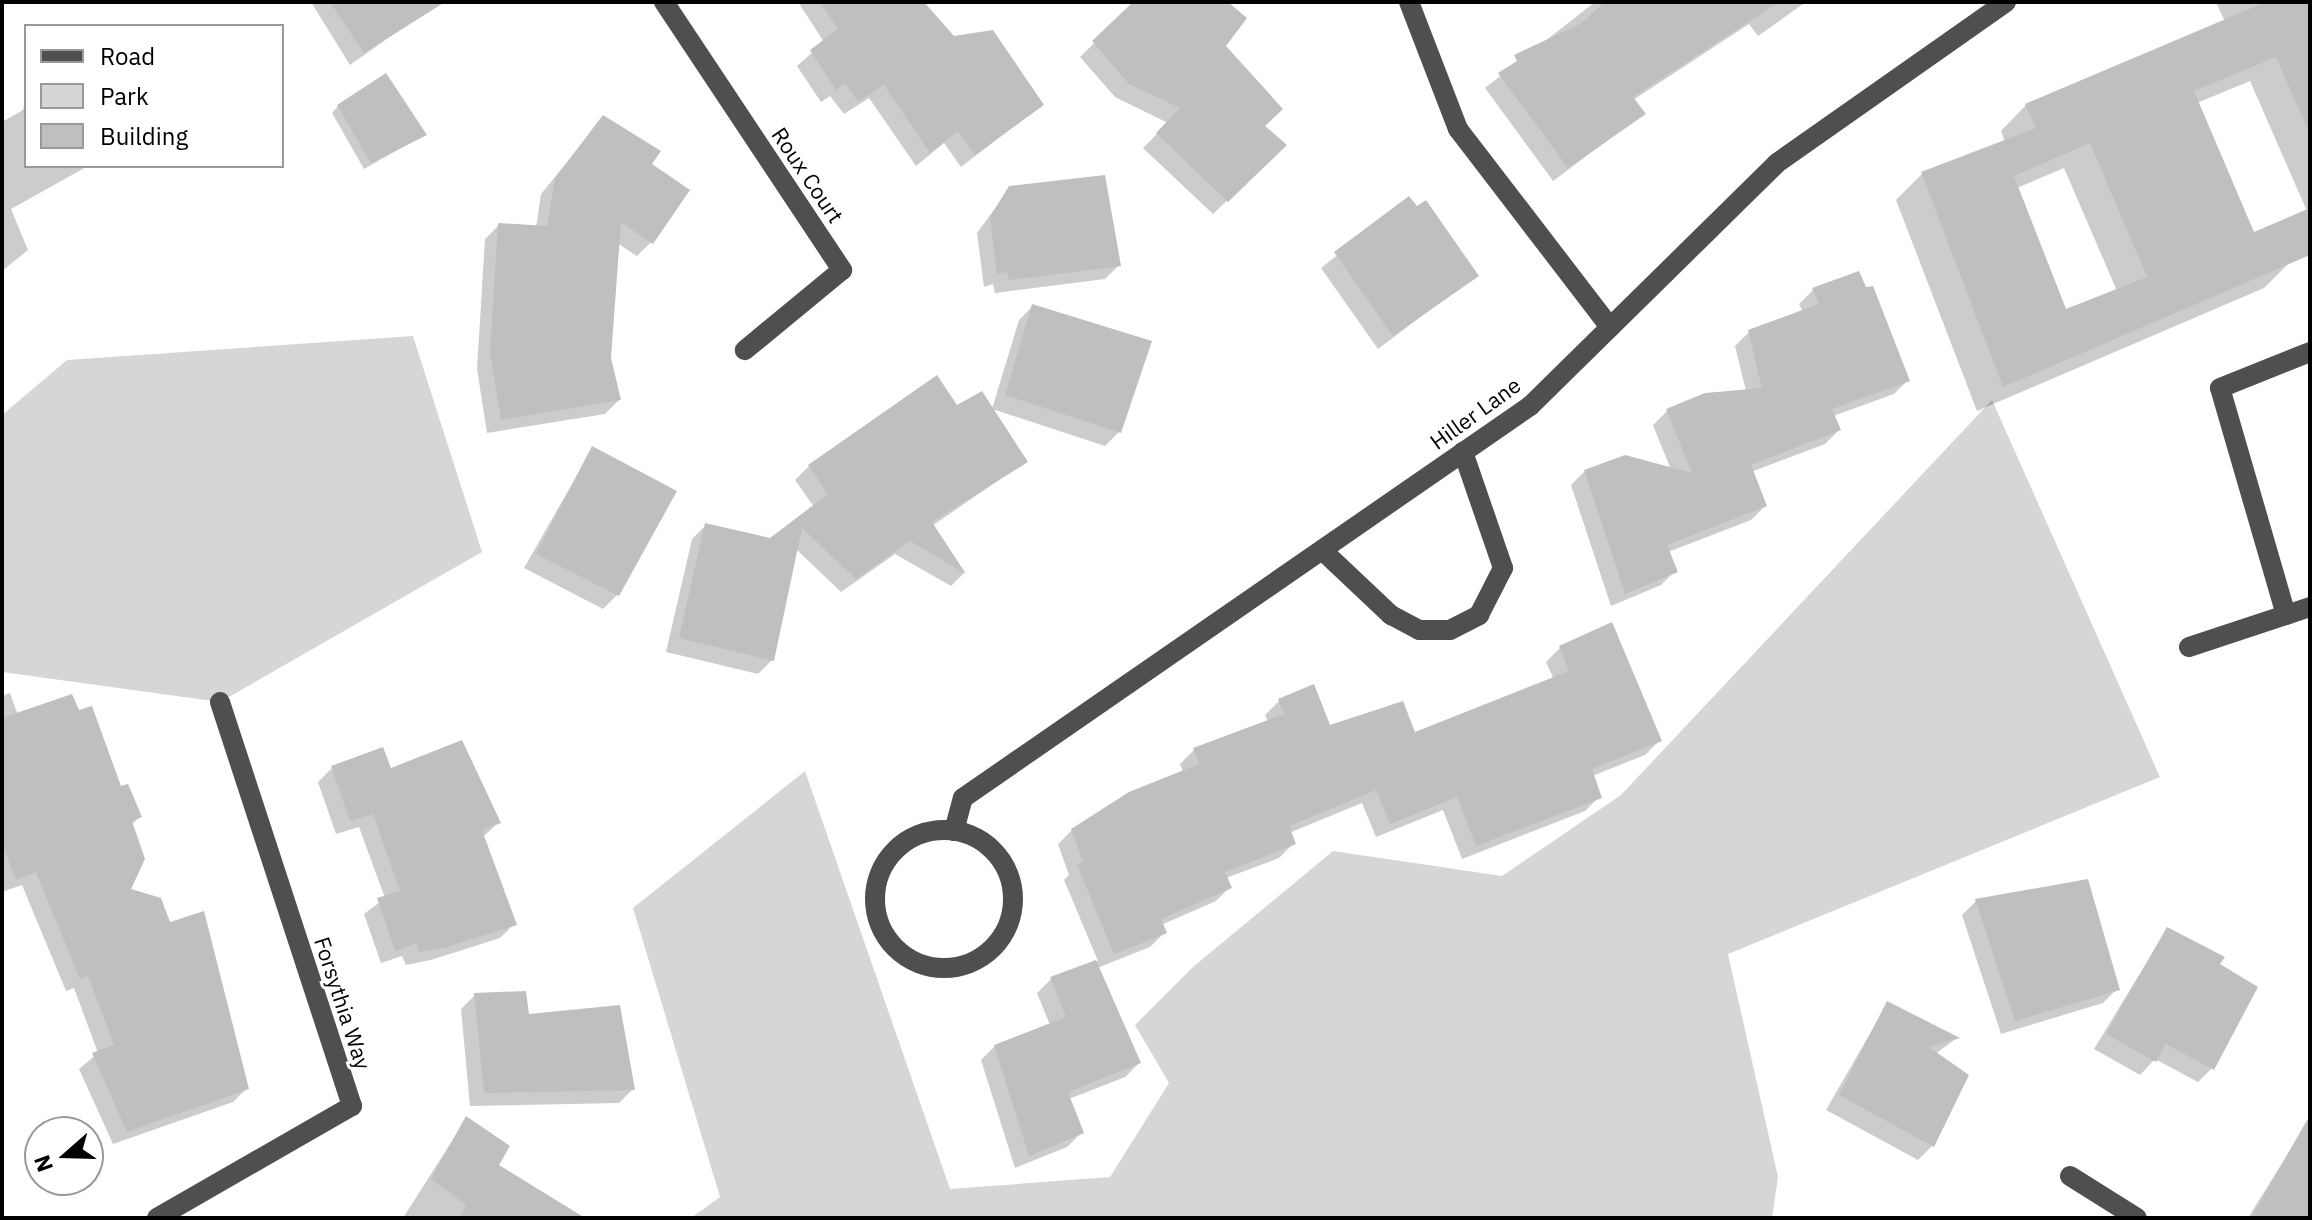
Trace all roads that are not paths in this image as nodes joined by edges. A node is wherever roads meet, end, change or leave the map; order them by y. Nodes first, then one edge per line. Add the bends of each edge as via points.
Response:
1 (664, 2) edge
2 (1409, 2) edge
3 (2006, 2) edge
4 (1610, 327) junction
5 (745, 350) dead end
6 (2310, 352) edge
7 (1463, 452) junction
8 (1322, 550) junction
9 (2310, 607) edge
10 (2286, 615) junction
11 (2189, 647) dead end
12 (220, 702) dead end
13 (954, 831) junction
14 (2070, 1176) dead end
15 (157, 1218) edge
16 (2137, 1218) edge

1 - 5 street, Roux Court via 842,270
2 - 4 street via 1458,129
3 - 4 street, Hiller Lane via 1777,163
4 - 7 street, Hiller Lane via 1530,406
6 - 10 street via 2220,388
7 - 8 street, Hiller Lane
7 - 8 street via 1503,568 1479,615 1450,630 1419,630 1391,615
8 - 13 street, Hiller Lane via 963,798
9 - 10 street
10 - 11 street
12 - 15 street, Forsythia Way via 352,1106
13 - 13 street via 903,843 875,888 887,940 933,968 984,956 1012,911 1000,859 980,840
14 - 16 street

